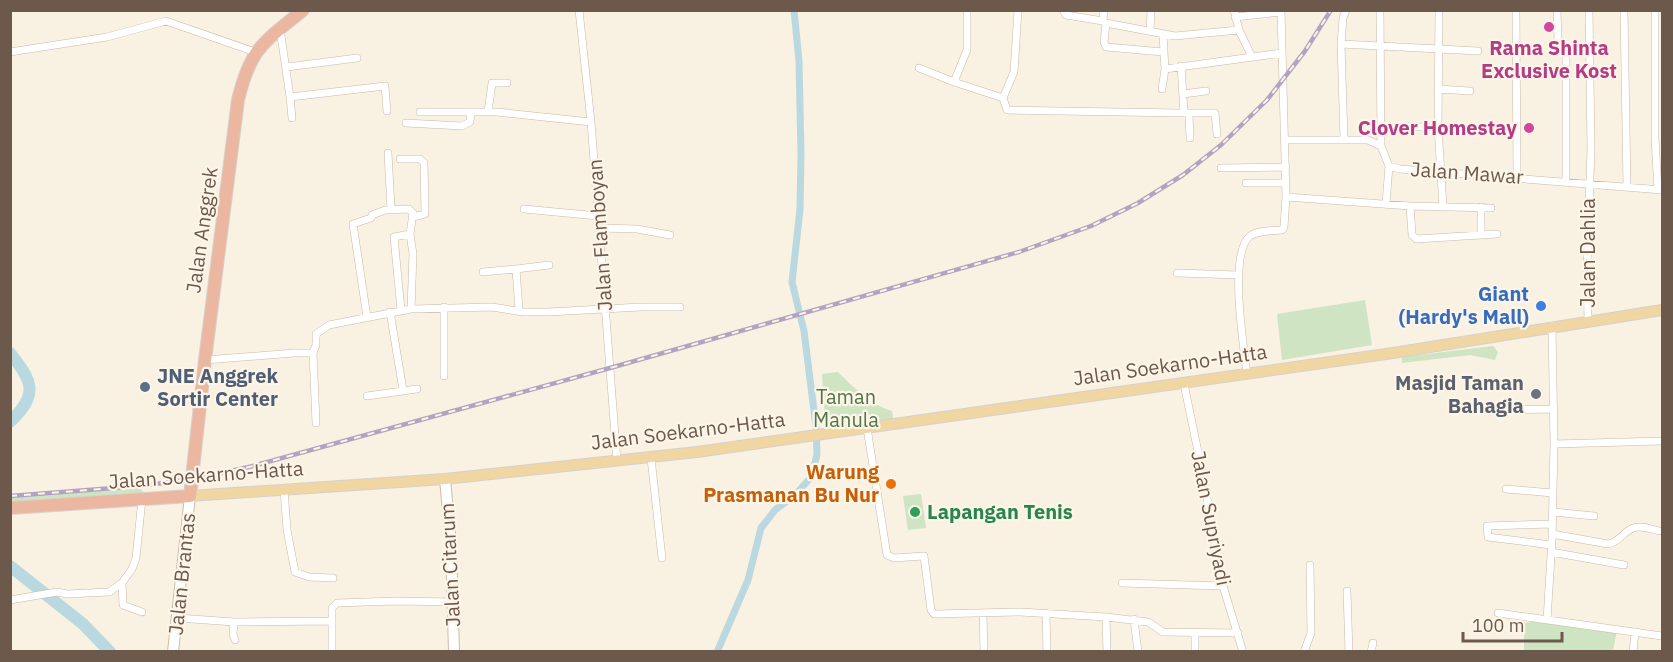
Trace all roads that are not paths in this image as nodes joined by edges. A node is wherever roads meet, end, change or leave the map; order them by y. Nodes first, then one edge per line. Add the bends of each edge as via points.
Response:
1 (303, 10) edge
2 (579, 10) edge
3 (967, 10) edge
4 (1018, 10) edge
5 (1063, 10) edge
6 (1104, 10) edge
7 (1151, 10) edge
8 (1346, 10) edge
9 (1380, 10) edge
10 (1440, 10) edge
11 (1516, 10) edge
12 (1557, 10) edge
13 (1589, 10) edge
14 (1624, 10) edge
15 (1654, 10) edge
16 (1281, 11) edge
17 (1234, 14) edge
18 (1105, 22) junction
19 (280, 28) junction
20 (1239, 30) junction
21 (1150, 31) junction
22 (1163, 34) junction
23 (1341, 44) junction
24 (1380, 45) junction
25 (1439, 48) junction
26 (1478, 51) dead end
27 (10, 52) edge
28 (255, 52) junction
29 (1163, 52) junction
30 (1282, 53) junction
31 (1251, 57) junction
32 (357, 58) dead end
33 (1181, 66) junction
34 (287, 67) junction
35 (919, 68) dead end
36 (1165, 69) junction
37 (954, 82) junction
38 (507, 83) dead end
39 (1438, 89) junction
40 (1162, 90) dead end
41 (1206, 91) dead end
42 (1470, 91) dead end
43 (1183, 94) junction
44 (290, 97) junction
45 (1004, 98) junction
46 (387, 111) dead end
47 (420, 112) dead end
48 (471, 112) junction
49 (488, 112) junction
50 (1186, 114) junction
51 (292, 117) dead end
52 (591, 122) junction
53 (406, 123) dead end
54 (1404, 126) dead end
55 (1438, 127) junction
56 (1478, 130) dead end
57 (1217, 134) dead end
58 (1190, 138) dead end
59 (1285, 140) junction
60 (1344, 140) junction
61 (1381, 146) junction
62 (388, 153) dead end
63 (400, 159) dead end
64 (1389, 166) junction
65 (1286, 167) junction
66 (1221, 168) dead end
67 (1440, 172) junction
68 (1517, 177) junction
69 (1566, 181) junction
70 (1245, 183) dead end
71 (1286, 183) junction
72 (1589, 184) junction
73 (1627, 187) junction
74 (1660, 190) edge
75 (1286, 197) junction
76 (1386, 203) junction
77 (1410, 206) junction
78 (1443, 207) junction
79 (1481, 207) junction
80 (1491, 208) dead end
81 (391, 209) junction
82 (524, 209) dead end
83 (598, 216) junction
84 (413, 217) junction
85 (599, 228) junction
86 (410, 234) junction
87 (670, 234) dead end
88 (1497, 234) dead end
89 (1481, 236) junction
90 (549, 265) dead end
91 (516, 269) junction
92 (483, 272) dead end
93 (1177, 273) dead end
94 (1238, 275) junction
95 (444, 307) junction
96 (680, 307) dead end
97 (411, 309) junction
98 (401, 310) junction
99 (519, 310) junction
100 (605, 310) junction
101 (390, 312) junction
102 (1662, 312) edge
103 (367, 317) junction
104 (1588, 321) junction
105 (1550, 329) junction
106 (313, 353) junction
107 (205, 360) junction
108 (1247, 374) junction
109 (444, 376) dead end
110 (1193, 382) junction
111 (417, 389) dead end
112 (404, 390) junction
113 (367, 396) dead end
114 (1554, 409) junction
115 (1492, 410) dead end
116 (316, 423) dead end
117 (867, 428) junction
118 (1662, 441) edge
119 (1554, 444) junction
120 (651, 458) junction
121 (617, 460) junction
122 (445, 478) junction
123 (284, 489) junction
124 (1506, 489) dead end
125 (1553, 493) junction
126 (190, 496) junction
127 (142, 500) junction
128 (10, 508) edge
129 (1553, 512) junction
130 (1594, 516) dead end
131 (1552, 524) junction
132 (1659, 531) dead end
133 (1552, 543) junction
134 (662, 558) dead end
135 (1310, 565) dead end
136 (1624, 565) dead end
137 (333, 578) dead end
138 (122, 583) junction
139 (1122, 583) dead end
140 (1223, 586) junction
141 (1347, 591) dead end
142 (10, 600) edge
143 (454, 602) junction
144 (142, 612) dead end
145 (983, 613) junction
146 (1046, 613) junction
147 (1498, 613) dead end
148 (1106, 616) junction
149 (178, 618) junction
150 (1134, 619) junction
151 (1547, 620) junction
152 (332, 621) junction
153 (234, 622) junction
154 (1635, 632) junction
155 (1239, 633) junction
156 (1195, 634) junction
157 (1662, 636) edge
158 (235, 640) dead end
159 (1373, 643) dead end
160 (173, 651) edge
161 (332, 651) edge
162 (454, 651) edge
163 (984, 651) edge
164 (1047, 651) edge
165 (1107, 651) edge
166 (1138, 651) edge
167 (1195, 651) edge
168 (1243, 651) edge
169 (1304, 651) edge
170 (1349, 651) edge
171 (1371, 651) edge
172 (1633, 651) edge

1 - 19 highway, Jalan Anggrek
2 - 52 street, Jalan Flamboyan
3 - 37 street via 967,50
4 - 45 street via 1014,72
5 - 18 street via 1066,15
6 - 18 street
7 - 21 street
8 - 23 street
9 - 24 street
10 - 25 street
11 - 68 street
12 - 69 street via 1558,40 1566,54
13 - 72 street, Jalan Dahlia
14 - 73 street
15 - 74 street
16 - 17 street
16 - 30 street
17 - 20 street
18 - 21 street
18 - 29 street via 1106,46
19 - 28 highway, Jalan Anggrek
19 - 34 street
20 - 22 street
20 - 31 street
21 - 22 street
22 - 29 street
23 - 24 street
23 - 60 street
24 - 25 street
24 - 61 street
25 - 26 street
25 - 39 street
27 - 28 street via 107,37 166,21
28 - 107 highway, Jalan Anggrek via 237,110
29 - 36 street
30 - 31 street
30 - 59 street
31 - 33 street
32 - 34 street
33 - 36 street
33 - 43 street
34 - 44 street
35 - 37 street
36 - 40 street
37 - 45 street
38 - 49 street via 492,83
39 - 42 street
39 - 55 street
41 - 43 street
43 - 50 street
44 - 46 street via 385,86
44 - 51 street
45 - 50 street via 1007,110
47 - 48 street
48 - 49 street
48 - 53 street via 470,122 462,126
49 - 52 street
50 - 57 street via 1215,113
50 - 58 street
52 - 83 street, Jalan Flamboyan
54 - 55 street
55 - 56 street
55 - 67 street
59 - 60 street
59 - 65 street
60 - 61 street via 1368,140
61 - 64 street, Jalan Mawar
62 - 81 street
63 - 84 street via 420,159 424,163 425,214
64 - 67 street, Jalan Mawar
64 - 76 street
65 - 66 street
65 - 71 street
67 - 68 street, Jalan Mawar
67 - 78 street
68 - 69 street, Jalan Mawar
69 - 72 street, Jalan Mawar
70 - 71 street
71 - 75 street
72 - 73 street, Jalan Mawar
72 - 104 street, Jalan Dahlia
73 - 74 street, Jalan Mawar
75 - 76 street
75 - 94 street via 1284,227 1249,237
76 - 77 street
77 - 78 street
77 - 89 street via 1412,235 1416,239
78 - 79 street
79 - 80 street
79 - 89 street
81 - 84 street via 409,208
81 - 103 street via 353,224
82 - 83 street
83 - 85 street, Jalan Flamboyan
84 - 86 street
85 - 87 street
85 - 100 street, Jalan Flamboyan
86 - 97 street
86 - 98 street via 394,237
88 - 89 street
90 - 91 street
91 - 92 street
91 - 99 street
93 - 94 street
94 - 108 street
95 - 97 street
95 - 99 street
95 - 109 street
96 - 100 street
97 - 98 street
98 - 101 street
99 - 100 street
100 - 121 street, Jalan Flamboyan
101 - 103 street
101 - 112 street
102 - 104 main road
102 - 105 main road
103 - 106 street via 329,325 315,336
104 - 105 main road
105 - 108 main road, Jalan Soekarno-Hatta
105 - 114 street
106 - 107 street
106 - 116 street
107 - 126 highway, Jalan Anggrek
108 - 110 main road, Jalan Soekarno-Hatta
110 - 117 main road, Jalan Soekarno-Hatta
110 - 140 street, Jalan Supriyadi via 1203,476
111 - 112 street
112 - 113 street
114 - 115 street
114 - 119 street
117 - 120 main road, Jalan Soekarno-Hatta
117 - 145 street via 887,555 924,556 932,612
118 - 119 street
119 - 125 street
120 - 121 main road, Jalan Soekarno-Hatta
120 - 134 street
121 - 122 main road, Jalan Soekarno-Hatta
122 - 123 main road, Jalan Soekarno-Hatta
122 - 143 street, Jalan Citarum
123 - 126 main road, Jalan Soekarno-Hatta
123 - 137 street via 295,572
124 - 125 street
125 - 129 street
126 - 127 highway, Jalan Soekarno-Hatta
126 - 149 street, Jalan Brantas
127 - 128 highway, Jalan Soekarno-Hatta
127 - 138 street via 136,558
129 - 130 street
129 - 131 street
131 - 133 street
131 - 133 street via 1487,526 1488,537
132 - 133 street via 1636,527 1608,544
133 - 136 street
133 - 151 street
135 - 169 street via 1311,633
138 - 142 street via 109,592 57,592
138 - 144 street via 123,605
139 - 140 street
140 - 155 street, Jalan Supriyadi
141 - 170 street
143 - 152 street via 341,602 334,605
143 - 162 street, Jalan Citarum
145 - 146 street
145 - 163 street
146 - 148 street
146 - 164 street
147 - 151 street
148 - 150 street
148 - 165 street
149 - 153 street
149 - 160 street, Jalan Brantas
150 - 156 street via 1163,632
150 - 166 street
151 - 154 street
152 - 153 street
152 - 161 street
153 - 158 street
154 - 157 street
154 - 172 street
155 - 156 street
155 - 168 street, Jalan Supriyadi
156 - 167 street
159 - 171 street

